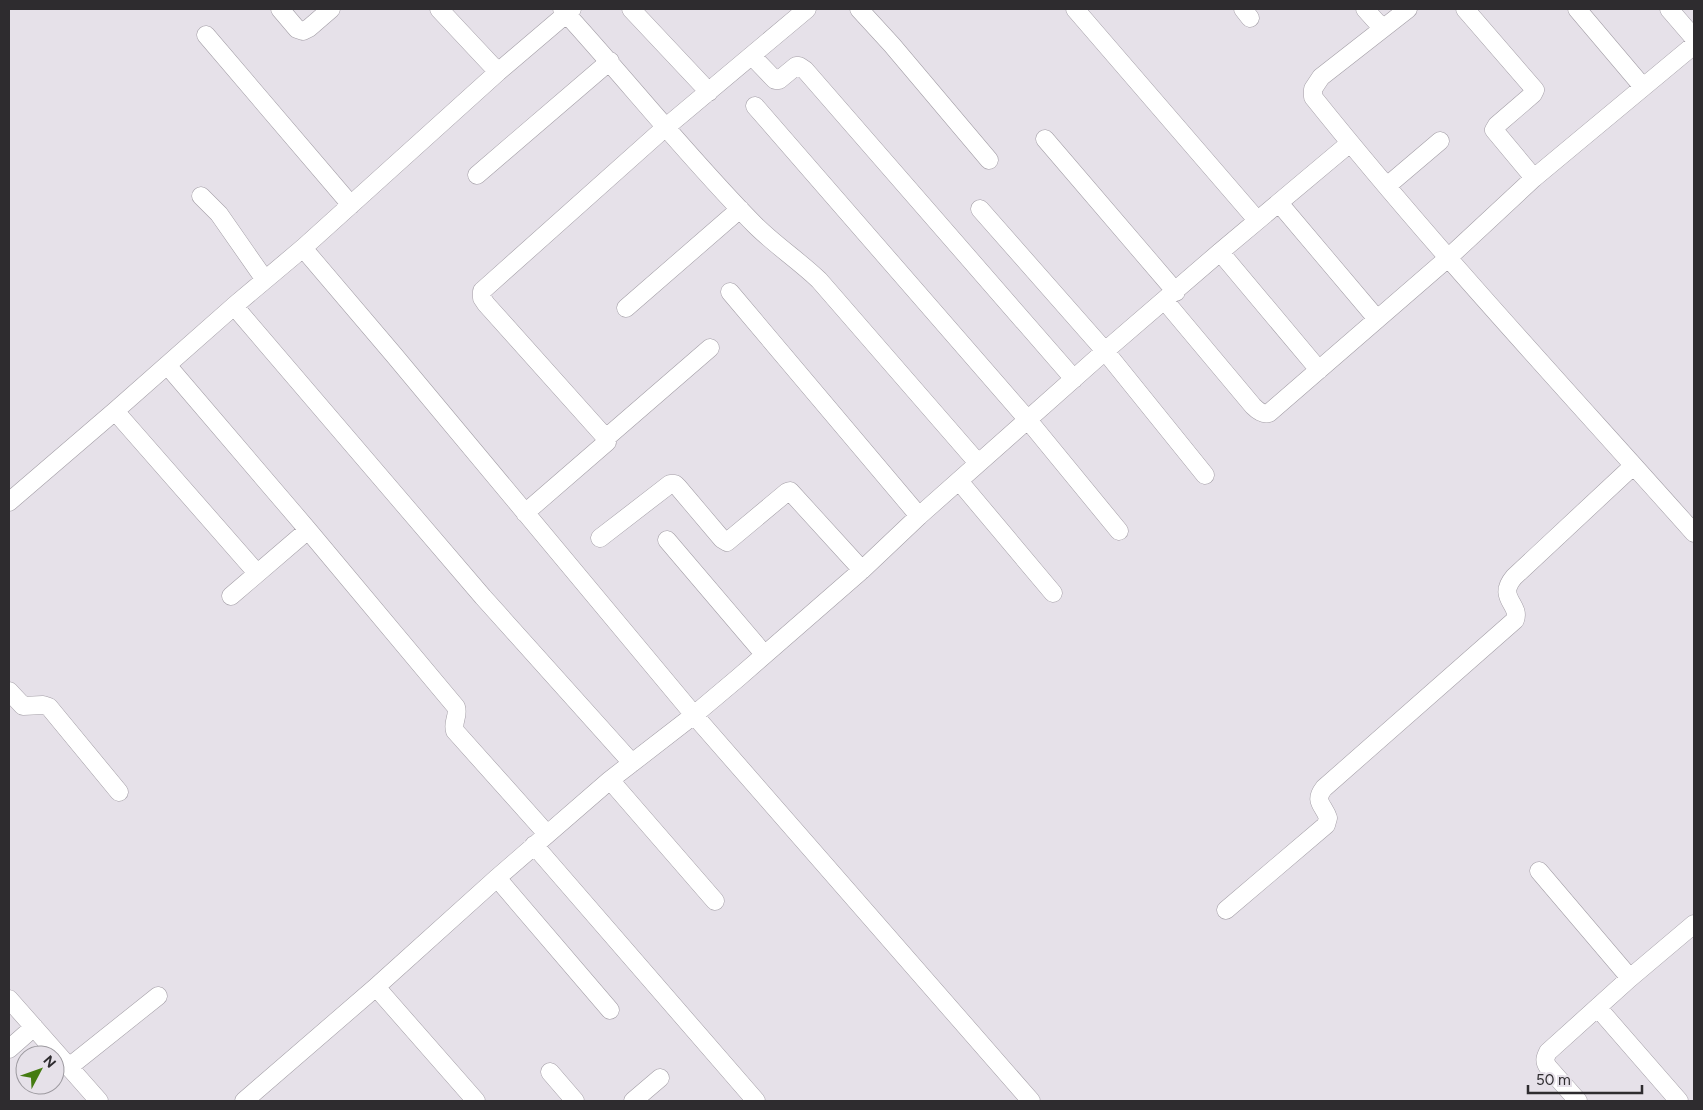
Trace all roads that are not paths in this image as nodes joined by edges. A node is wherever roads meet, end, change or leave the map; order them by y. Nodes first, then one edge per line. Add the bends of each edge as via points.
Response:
1 (280, 9) edge
2 (332, 9) edge
3 (439, 9) edge
4 (631, 9) edge
5 (807, 9) edge
6 (859, 9) edge
7 (1075, 9) edge
8 (1365, 9) edge
9 (1408, 9) edge
10 (1465, 9) edge
11 (1577, 9) edge
12 (1669, 9) edge
13 (567, 10) edge
14 (1382, 28) junction
15 (206, 35) dead end
16 (1694, 38) edge
17 (1694, 45) edge
18 (752, 56) junction
19 (610, 61) junction
20 (498, 72) junction
21 (1643, 87) junction
22 (709, 92) junction
23 (755, 106) dead end
24 (667, 128) junction
25 (1045, 139) dead end
26 (1440, 141) dead end
27 (1350, 143) junction
28 (989, 160) dead end
29 (477, 175) dead end
30 (1534, 178) junction
31 (1387, 186) junction
32 (201, 196) dead end
33 (1279, 203) junction
34 (351, 205) junction
35 (740, 209) junction
36 (980, 209) dead end
37 (1257, 220) junction
38 (302, 248) junction
39 (1220, 252) junction
40 (1448, 258) junction
41 (266, 280) junction
42 (730, 292) dead end
43 (1171, 296) junction
44 (234, 306) junction
45 (626, 308) dead end
46 (1377, 320) junction
47 (710, 348) dead end
48 (1106, 352) junction
49 (167, 365) junction
50 (1319, 370) junction
51 (1074, 379) junction
52 (115, 412) junction
53 (1028, 420) junction
54 (606, 438) junction
55 (978, 463) junction
56 (1633, 466) junction
57 (1205, 474) dead end
58 (959, 481) junction
59 (9, 502) edge
60 (525, 513) junction
61 (919, 516) junction
62 (308, 530) junction
63 (1119, 531) dead end
64 (1694, 533) edge
65 (600, 538) dead end
66 (667, 540) dead end
67 (862, 570) junction
68 (257, 573) junction
69 (1052, 592) dead end
70 (231, 596) dead end
71 (764, 654) junction
72 (9, 691) edge
73 (694, 715) junction
74 (632, 763) junction
75 (610, 780) junction
76 (119, 792) dead end
77 (541, 840) junction
78 (1539, 872) dead end
79 (497, 878) junction
80 (715, 900) dead end
81 (1226, 910) dead end
82 (1694, 924) edge
83 (1630, 978) junction
84 (376, 987) junction
85 (158, 996) dead end
86 (9, 999) edge
87 (1598, 1008) junction
88 (610, 1010) dead end
89 (34, 1027) junction
90 (9, 1049) edge
91 (69, 1067) junction
92 (550, 1072) dead end
93 (660, 1078) dead end
94 (99, 1101) edge
95 (244, 1101) edge
96 (476, 1101) edge
97 (575, 1101) edge
98 (633, 1101) edge
99 (756, 1101) edge
100 (1031, 1101) edge
101 (1578, 1101) edge
102 (1679, 1101) edge

1 - 2 street via 297,29 303,31
3 - 20 street
4 - 22 street
5 - 18 street
6 - 28 street
7 - 37 street
8 - 14 street
9 - 14 street
10 - 30 street via 1535,90 1494,130
11 - 21 street
12 - 16 street
13 - 19 street
13 - 20 street
14 - 27 street via 1321,77 1313,89 1313,97
15 - 34 street
17 - 21 street
18 - 22 street
18 - 51 street via 775,80 796,66 805,70
19 - 24 street
19 - 29 street
20 - 34 street
21 - 30 street
22 - 24 street
23 - 53 street
24 - 35 street
24 - 54 street via 486,286 481,294 486,304
25 - 43 street
26 - 31 street
27 - 31 street
27 - 33 street
30 - 40 street
31 - 40 street
32 - 41 street via 219,214
33 - 37 street
33 - 46 street
34 - 38 street
35 - 45 street
35 - 55 street via 819,280
36 - 48 street
37 - 39 street
38 - 41 street
38 - 60 street
39 - 43 street
39 - 50 street
40 - 46 street
40 - 56 street
41 - 44 street
42 - 61 street
43 - 48 street
43 - 50 street via 1257,410 1272,411
44 - 49 street
44 - 74 street via 483,597
46 - 50 street
47 - 54 street
48 - 51 street
48 - 57 street
49 - 52 street
49 - 62 street
51 - 53 street
52 - 59 street
52 - 68 street
53 - 55 street
53 - 63 street
54 - 60 street via 605,445
55 - 58 street
56 - 64 street
56 - 81 street via 1507,585 1515,620 1324,788 1318,799 1328,818 1326,825
58 - 61 street
58 - 69 street
60 - 73 street
61 - 67 street
62 - 68 street
62 - 77 street via 456,708 455,731
65 - 67 street via 670,484 678,487 727,542 790,491
66 - 71 street
67 - 71 street
68 - 70 street
71 - 73 street
72 - 76 street via 23,706 43,704 49,707
73 - 74 street
73 - 100 street
74 - 75 street
75 - 77 street
75 - 80 street
77 - 79 street
77 - 99 street
78 - 83 street
79 - 84 street
79 - 88 street
82 - 83 street
83 - 87 street
84 - 95 street
84 - 96 street
85 - 91 street
86 - 89 street
87 - 101 street via 1545,1057 1548,1067
87 - 102 street
89 - 90 street
89 - 91 street
91 - 94 street
92 - 97 street
93 - 98 street

